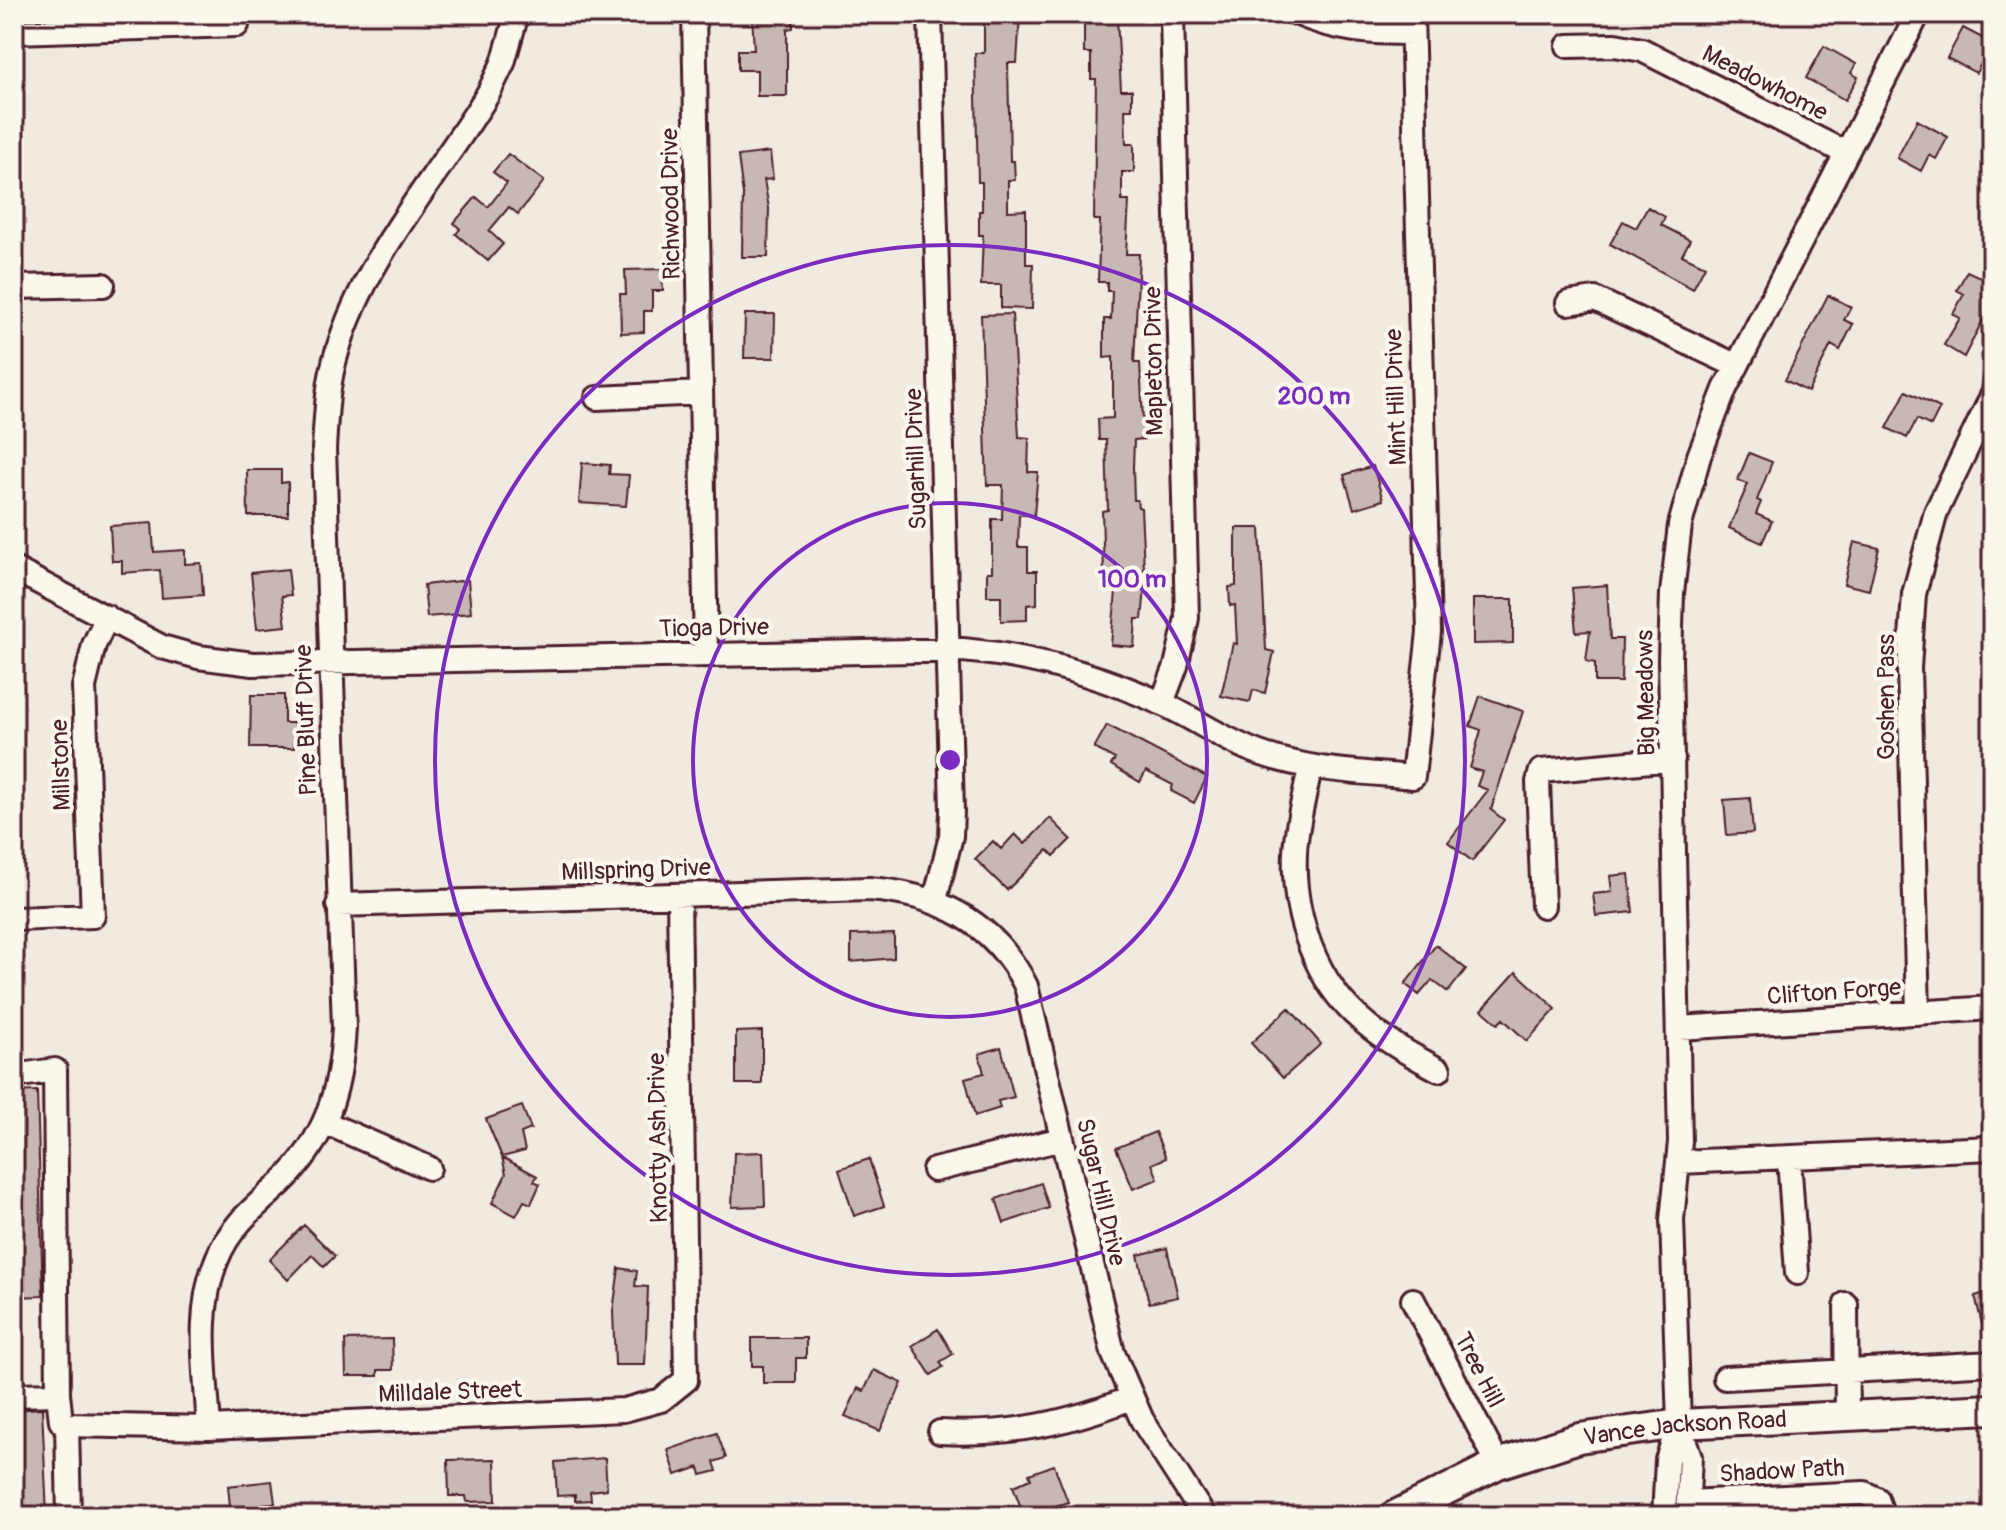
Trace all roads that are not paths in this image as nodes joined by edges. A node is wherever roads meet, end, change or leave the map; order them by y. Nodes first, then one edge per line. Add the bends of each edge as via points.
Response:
1 (517, 14) edge
2 (694, 14) edge
3 (930, 14) edge
4 (1172, 14) edge
5 (1298, 14) edge
6 (1918, 14) edge
7 (1412, 23) edge
8 (237, 25) dead end
9 (14, 32) edge
10 (1568, 46) dead end
11 (1846, 153) junction
12 (103, 285) dead end
13 (14, 287) edge
14 (1568, 303) dead end
15 (1737, 366) junction
16 (701, 393) junction
17 (1992, 396) edge
18 (597, 398) dead end
19 (14, 569) edge
20 (107, 617) junction
21 (948, 650) junction
22 (706, 654) junction
23 (330, 663) junction
24 (1162, 703) junction
25 (1673, 759) junction
26 (1310, 768) junction
27 (1413, 777) joint
28 (679, 895) junction
29 (935, 900) junction
30 (338, 905) junction
31 (1543, 906) dead end
32 (14, 919) edge
33 (1992, 1008) edge
34 (1918, 1013) junction
35 (1679, 1028) junction
36 (1439, 1070) dead end
37 (14, 1076) edge
38 (326, 1123) junction
39 (1062, 1139) junction
40 (1992, 1148) edge
41 (1789, 1158) junction
42 (1680, 1162) junction
43 (429, 1168) dead end
44 (934, 1170) dead end
45 (1797, 1273) dead end
46 (1413, 1300) dead end
47 (1846, 1304) dead end
48 (1992, 1363) edge
49 (1846, 1373) junction
50 (1725, 1378) dead end
51 (686, 1380) joint
52 (58, 1394) junction
53 (14, 1395) edge
54 (1131, 1398) junction
55 (1992, 1409) edge
56 (1847, 1417) junction
57 (1679, 1424) junction
58 (67, 1425) junction
59 (209, 1428) junction
60 (940, 1432) dead end
61 (1498, 1464) junction
62 (1880, 1508) edge
63 (1688, 1509) edge
64 (69, 1516) edge
65 (1204, 1516) edge
66 (1394, 1516) edge
67 (1664, 1516) edge

1 - 23 street, Pine Bluff Drive via 489,92 392,240 336,354 324,449
2 - 16 street, Richwood Drive
3 - 21 street, Sugarhill Drive
4 - 24 street, Mapleton Drive via 1187,618
5 - 7 street via 1360,33
6 - 11 street, Big Meadows
7 - 27 street, Mint Hill Drive via 1429,632
8 - 9 street
10 - 11 street, Meadowhome via 1642,50
11 - 15 street, Big Meadows
12 - 13 street
14 - 15 street via 1595,299
15 - 25 street, Big Meadows via 1699,456 1680,525 1672,593
16 - 18 street
16 - 22 street, Richwood Drive
17 - 34 street, Goshen Pass via 1936,512 1914,594 1909,668
19 - 20 street, Tioga Drive
20 - 23 street, Tioga Drive via 162,647 198,657 253,664
20 - 32 street, Millstone via 89,657 84,687 93,916
21 - 22 street, Tioga Drive
21 - 24 street, Tioga Drive via 1037,659
21 - 29 street, Sugarhill Drive via 951,836
22 - 23 street, Tioga Drive
23 - 30 street, Pine Bluff Drive
24 - 26 street, Tioga Drive via 1235,743
25 - 31 street via 1541,771
25 - 35 street, Big Meadows
26 - 27 street, Tioga Drive
26 - 36 street via 1295,866 1315,959 1331,987 1364,1023
28 - 29 street, Millspring Drive via 869,889
28 - 30 street, Millspring Drive
28 - 51 street, Knotty Ash Drive
29 - 39 street, Sugar Hill Drive via 985,931 1019,971 1039,1026
30 - 38 street, Pine Bluff Drive via 342,1072
33 - 34 street, Clifton Forge
34 - 35 street, Clifton Forge
35 - 42 street, Big Meadows
37 - 52 street via 55,1070
38 - 43 street
38 - 59 street, Pine Bluff Drive via 291,1174 242,1219 216,1261 204,1325
39 - 44 street
39 - 54 street, Sugar Hill Drive via 1102,1313
40 - 41 street
41 - 42 street
41 - 45 street
42 - 57 street, Big Meadows via 1672,1220
46 - 61 street, Tree Hill
47 - 49 street
48 - 49 street
49 - 50 street
49 - 56 street
51 - 59 street, Milldale Street via 661,1400 624,1410
52 - 53 street
52 - 58 street via 61,1421
54 - 60 street via 1092,1414 1006,1432
54 - 65 street, Sugar Hill Drive
55 - 56 main road, Vance Jackson Road
56 - 57 main road, Vance Jackson Road
57 - 61 main road, Vance Jackson Road via 1579,1438
57 - 63 street, Big Meadows via 1690,1457
57 - 67 street, Big Meadows via 1667,1460
58 - 59 street, Milldale Street
58 - 64 street
61 - 66 main road, Vance Jackson Road
62 - 63 street, Shadow Path via 1864,1493

